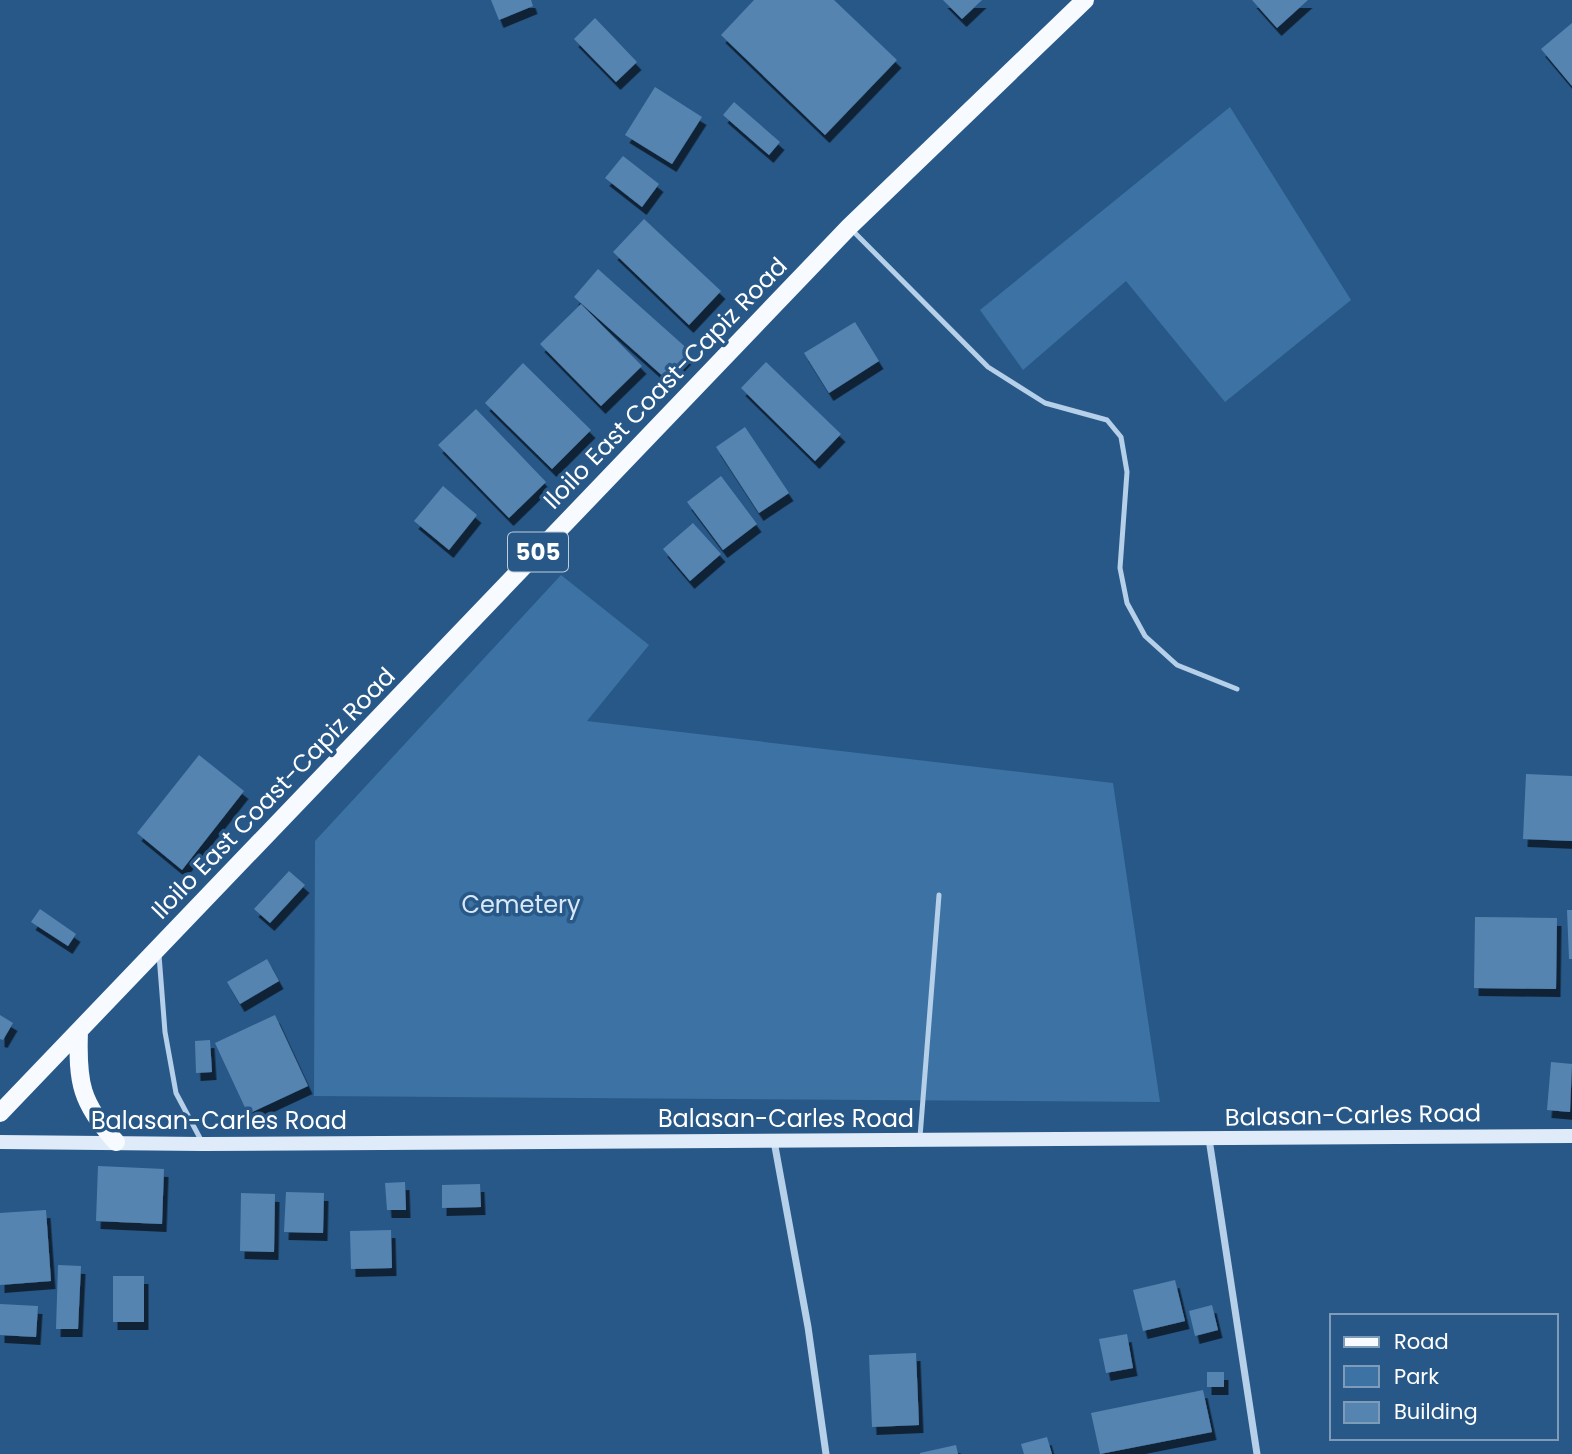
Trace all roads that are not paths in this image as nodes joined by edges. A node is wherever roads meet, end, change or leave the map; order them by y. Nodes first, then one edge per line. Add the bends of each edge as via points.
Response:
1 (1085, 0) edge
2 (849, 227) junction
3 (1237, 689) dead end
4 (939, 895) dead end
5 (159, 948) junction
6 (79, 1031) junction
7 (0, 1114) edge
8 (1570, 1132) edge
9 (1209, 1139) junction
10 (774, 1140) junction
11 (920, 1140) junction
12 (0, 1142) edge
13 (116, 1142) junction
14 (203, 1144) junction
15 (826, 1454) edge
16 (1257, 1454) edge

1 - 2 main road, Iloilo East Coast-Capiz Road / 505
2 - 3 lane via 988,367 1045,403 1108,420 1121,437 1128,472 1121,568 1128,603 1145,636 1177,665
2 - 5 main road, Iloilo East Coast-Capiz Road / 505
4 - 11 lane
5 - 6 main road, Iloilo East Coast-Capiz Road / 505
5 - 14 lane via 165,1032 176,1093
6 - 7 main road, Iloilo East Coast-Capiz Road / 505
6 - 13 main road via 80,1081 98,1121
8 - 9 main road, Balasan-Carles Road
9 - 11 main road, Balasan-Carles Road
9 - 16 street
10 - 11 main road, Balasan-Carles Road
10 - 14 main road, Balasan-Carles Road
10 - 15 street
12 - 13 main road, Balasan-Carles Road
13 - 14 main road, Balasan-Carles Road

